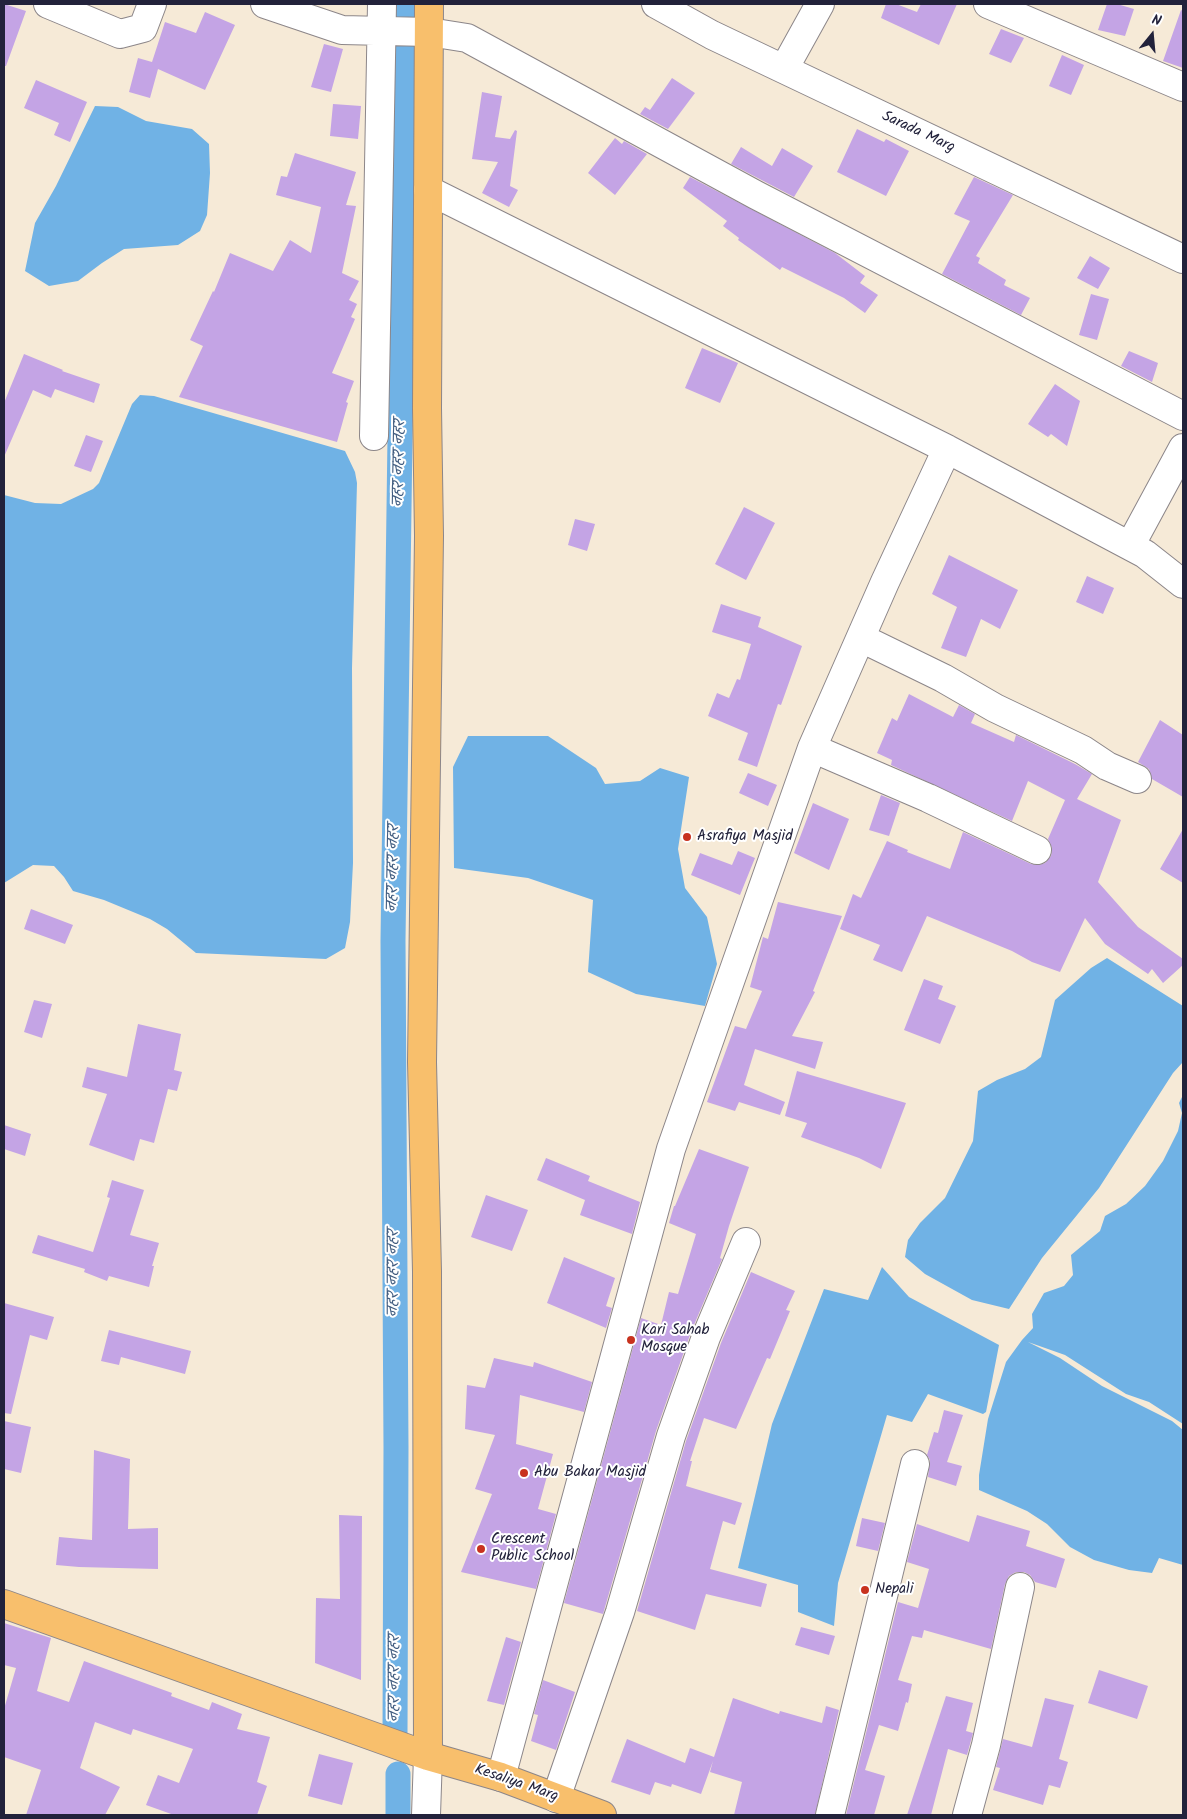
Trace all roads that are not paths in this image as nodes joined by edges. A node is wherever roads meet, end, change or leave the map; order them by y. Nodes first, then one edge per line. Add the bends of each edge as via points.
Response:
1 (48, 4) edge
2 (152, 4) edge
3 (265, 4) edge
4 (382, 4) edge
5 (429, 4) edge
6 (656, 4) edge
7 (820, 4) edge
8 (988, 4) edge
9 (385, 31) junction
10 (424, 32) junction
11 (784, 69) junction
12 (1183, 87) edge
13 (428, 190) junction
14 (1183, 259) edge
15 (1183, 416) edge
16 (374, 436) dead end
17 (1183, 448) edge
18 (947, 449) junction
19 (1130, 546) junction
20 (1183, 584) edge
21 (861, 638) junction
22 (812, 748) junction
23 (1136, 778) dead end
24 (1037, 850) dead end
25 (746, 1242) dead end
26 (915, 1464) dead end
27 (1020, 1587) dead end
28 (4, 1604) edge
29 (428, 1756) junction
30 (501, 1777) junction
31 (556, 1798) junction
32 (426, 1815) edge
33 (602, 1815) edge
34 (830, 1815) edge
35 (967, 1815) edge

1 - 2 street via 120,34 143,28
3 - 9 street via 342,30
4 - 9 street
5 - 10 main road
6 - 11 street, Sarada Marg
7 - 11 street
8 - 12 street
9 - 10 street
9 - 16 street
10 - 13 main road
10 - 15 street via 467,38 756,195
11 - 14 street, Sarada Marg
13 - 18 street
13 - 29 main road via 429,536 422,1062 427,1271
17 - 19 street
18 - 19 street
18 - 21 street
19 - 20 street
21 - 22 street
21 - 23 street
22 - 24 street
22 - 30 street via 671,1149
25 - 31 street via 706,1337 671,1436 620,1612
26 - 34 street
27 - 35 street via 986,1745
28 - 29 main road, Kesaliya Marg
29 - 30 main road, Kesaliya Marg
29 - 32 street
30 - 31 main road, Kesaliya Marg
31 - 33 main road, Kesaliya Marg

